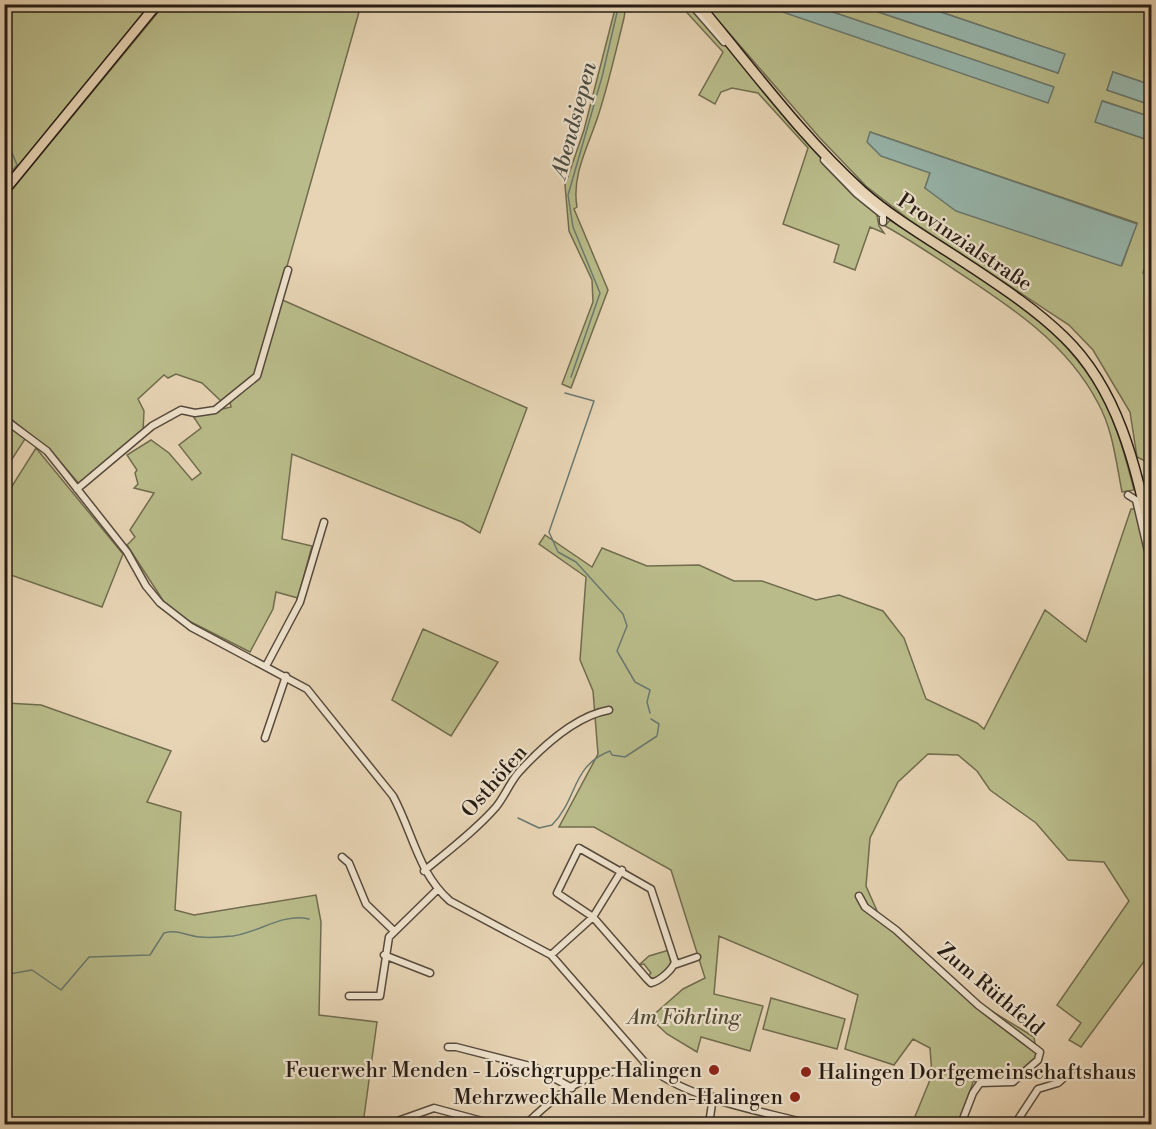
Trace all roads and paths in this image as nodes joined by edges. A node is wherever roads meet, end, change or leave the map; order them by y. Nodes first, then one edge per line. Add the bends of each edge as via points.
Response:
1 (157, 4) edge
2 (691, 4) edge
3 (698, 4) edge
4 (4, 191) edge
5 (883, 222) dead end
6 (288, 270) dead end
7 (4, 419) edge
8 (77, 489) junction
9 (1128, 495) dead end
10 (324, 522) dead end
11 (1152, 542) edge
12 (1152, 568) edge
13 (266, 666) junction
14 (286, 676) junction
15 (609, 710) dead end
16 (265, 738) dead end
17 (342, 857) dead end
18 (622, 870) junction
19 (424, 871) junction
20 (438, 890) junction
21 (859, 896) dead end
22 (593, 917) junction
23 (394, 930) junction
24 (384, 955) junction
25 (551, 955) junction
26 (697, 957) dead end
27 (674, 964) junction
28 (430, 973) dead end
29 (349, 996) dead end
30 (448, 1047) dead end
31 (647, 1065) junction
32 (1070, 1072) dead end
33 (572, 1088) junction
34 (713, 1097) junction
35 (535, 1116) junction
36 (798, 1123) edge
37 (389, 1125) edge
38 (493, 1125) edge
39 (526, 1125) edge
40 (543, 1125) edge
41 (709, 1125) edge
42 (809, 1125) edge
43 (961, 1125) edge
44 (1015, 1125) edge

1 - 4 main road
2 - 5 street, Provinzialstraße via 825,161 883,215
3 - 11 main road, Provinzialstraße via 862,191 1025,304 1083,359 1118,418
6 - 8 street via 255,379 215,410 180,410 152,426
7 - 8 street via 47,452
8 - 13 street via 127,552 160,603 191,627
9 - 12 street via 1136,500
10 - 13 street via 300,602
13 - 14 street
14 - 16 street
14 - 19 street via 307,689 393,796
15 - 19 street, Osthöfen via 560,735 518,773 497,806
17 - 23 street via 349,863 366,904
18 - 22 street
18 - 22 street via 585,849 576,850 557,893
18 - 27 street via 651,889
19 - 20 street
20 - 23 street
20 - 25 street via 464,910
21 - 43 street, Zum Rüthfeld via 865,907 978,1005 1040,1052 1038,1060 1013,1082 980,1083
22 - 25 street
22 - 27 street via 651,983
23 - 24 street
24 - 28 street
24 - 29 street via 380,996
25 - 31 street
26 - 27 street
30 - 33 street via 534,1067
31 - 33 street via 635,1072 603,1073
31 - 34 street via 673,1084
32 - 44 street via 1058,1083 1038,1089
33 - 35 street
34 - 36 street
34 - 41 street
35 - 39 street
35 - 40 street
36 - 42 street
37 - 38 street via 434,1108

